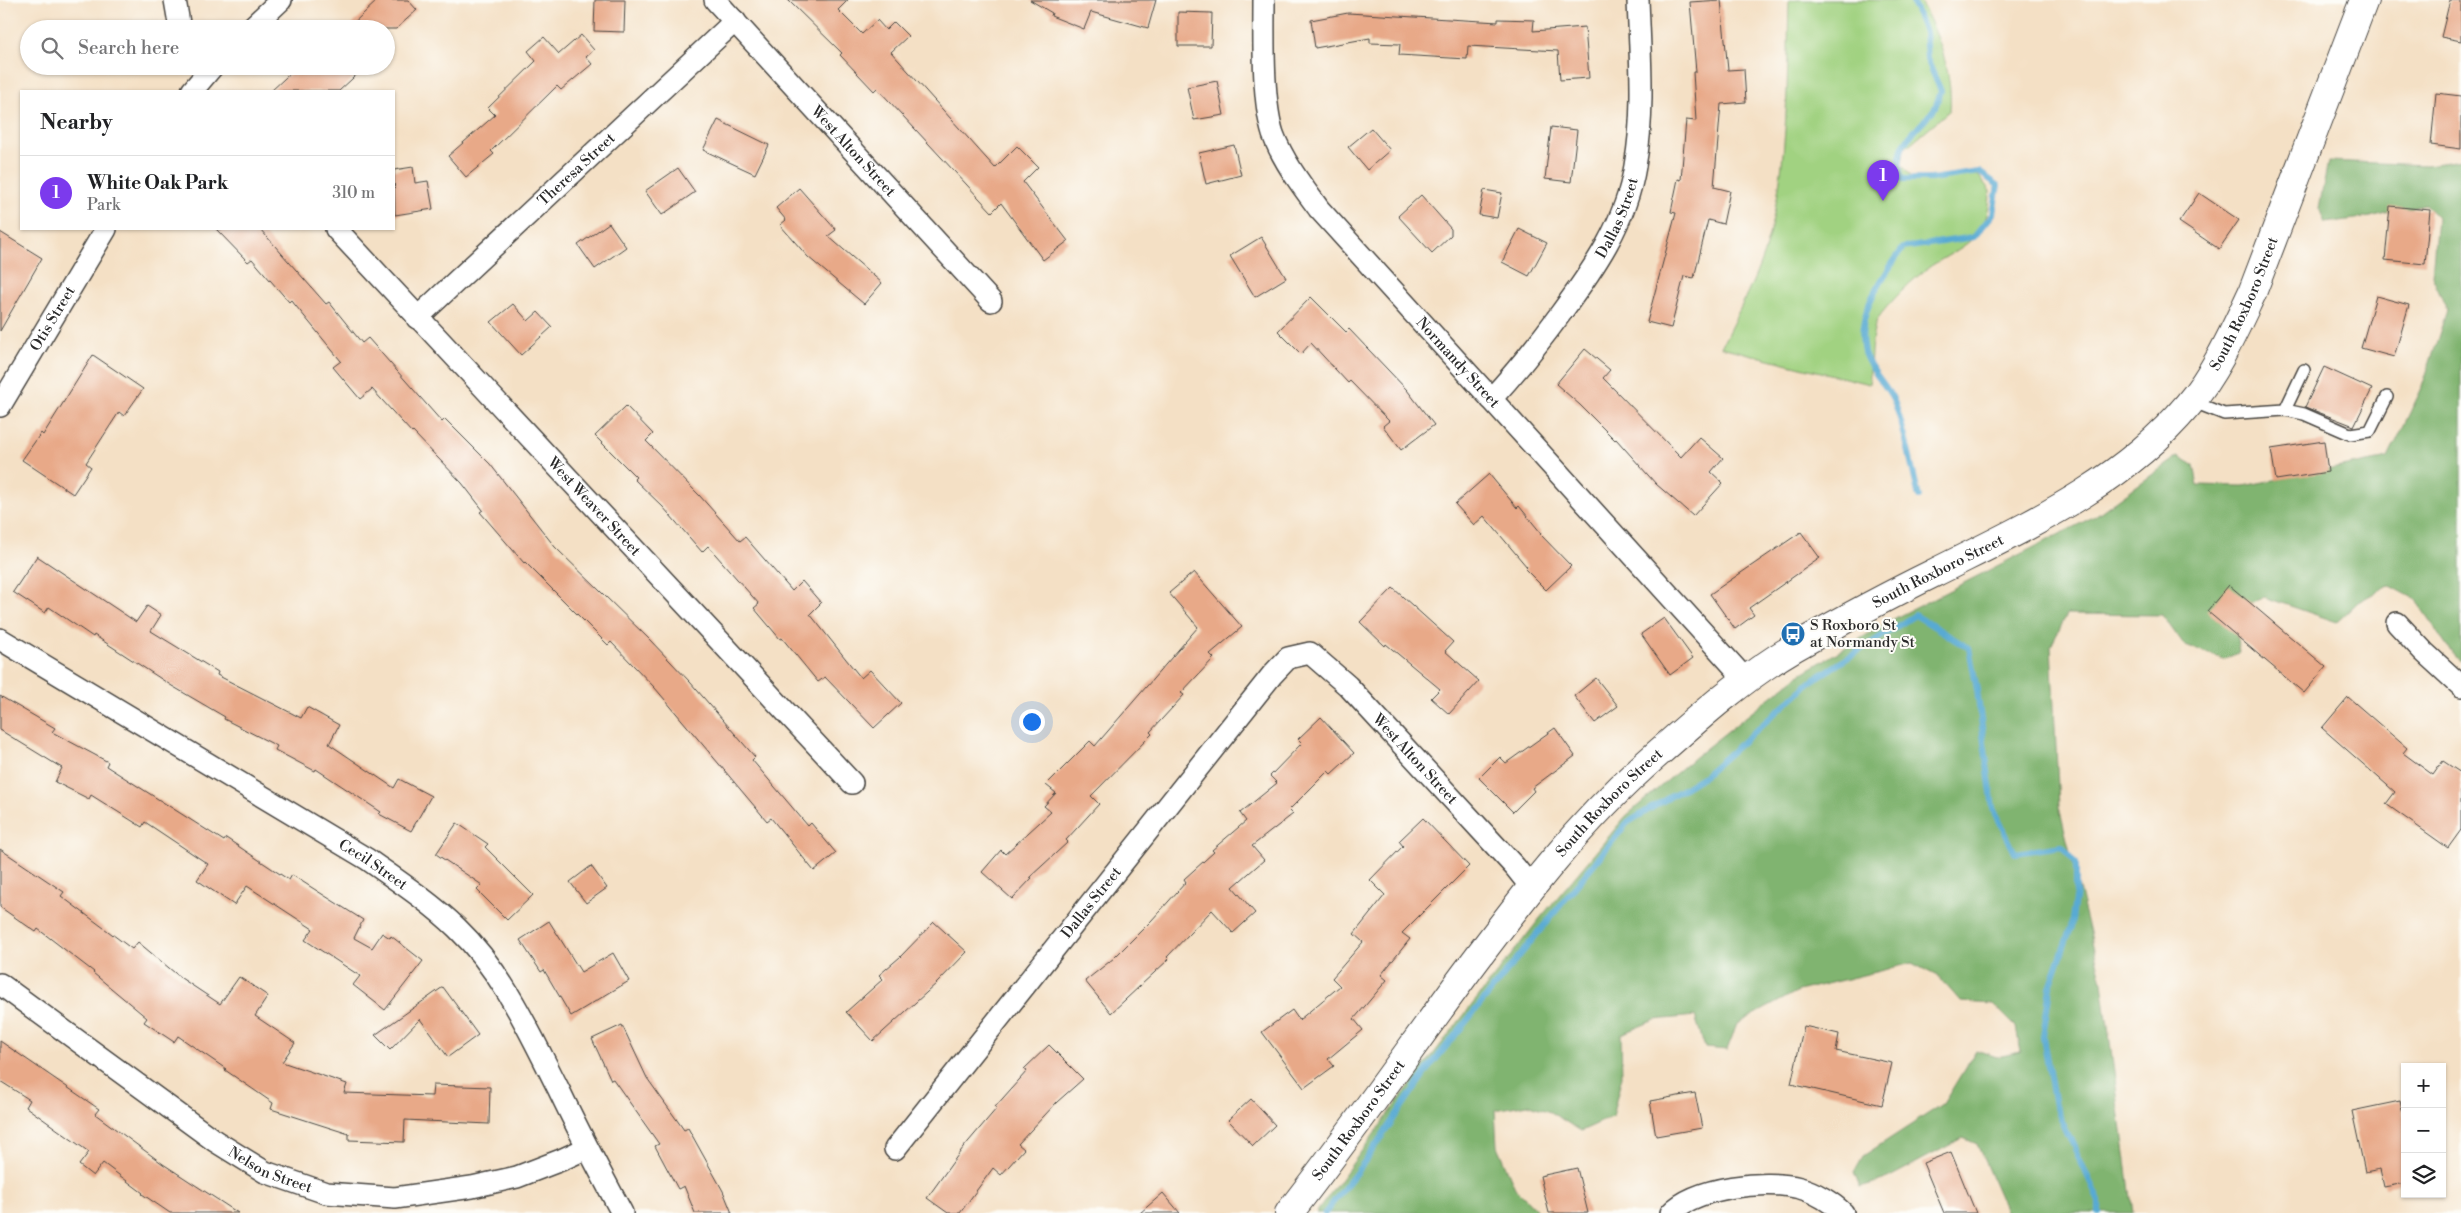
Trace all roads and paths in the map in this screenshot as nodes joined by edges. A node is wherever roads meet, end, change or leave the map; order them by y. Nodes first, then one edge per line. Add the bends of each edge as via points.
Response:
1 (175, 0) edge
2 (281, 0) edge
3 (715, 0) edge
4 (1264, 0) edge
5 (1638, 0) edge
6 (2364, 0) edge
7 (178, 20) edge
8 (260, 20) edge
9 (735, 21) junction
10 (105, 230) edge
11 (337, 230) edge
12 (992, 302) dead end
13 (417, 318) junction
14 (2304, 370) dead end
15 (2387, 398) dead end
16 (1492, 399) junction
17 (2191, 401) junction
18 (1, 403) edge
19 (2285, 410) junction
20 (2397, 623) dead end
21 (0, 639) edge
22 (1288, 658) joint
23 (1747, 680) junction
24 (2461, 686) edge
25 (852, 783) dead end
26 (1530, 886) junction
27 (0, 984) edge
28 (587, 1148) junction
29 (895, 1149) dead end
30 (622, 1213) edge
31 (1289, 1213) edge
32 (1671, 1213) edge
33 (1843, 1213) edge

1 - 7 street
2 - 8 street
3 - 9 street, West Alton Street
4 - 16 street, Normandy Street via 1269,113 1284,157 1319,209
5 - 16 street, Dallas Street via 1642,81 1636,166 1620,218 1597,265 1518,370
6 - 17 street, South Roxboro Street via 2252,292 2230,339
9 - 12 street, West Alton Street
9 - 13 street, Theresa Street
10 - 18 street, Otis Street
11 - 13 street, West Weaver Street
13 - 25 street, West Weaver Street
14 - 19 lane
15 - 19 lane via 2370,432 2350,434 2304,414
16 - 23 street, Normandy Street
17 - 19 lane via 2224,414
17 - 23 street, South Roxboro Street via 2135,458 2061,508 1859,611 1791,649
20 - 24 street
21 - 28 street, Cecil Street via 367,859 458,929 488,964 528,1027
22 - 26 street, West Alton Street via 1310,653 1348,686
22 - 29 street, Dallas Street
23 - 26 street, South Roxboro Street via 1637,772
26 - 31 street, South Roxboro Street
27 - 28 street, Nelson Street via 215,1141 266,1172 326,1193 395,1198 472,1187 517,1176
28 - 30 street, Cecil Street
32 - 33 street via 1692,1198 1757,1185 1800,1188

